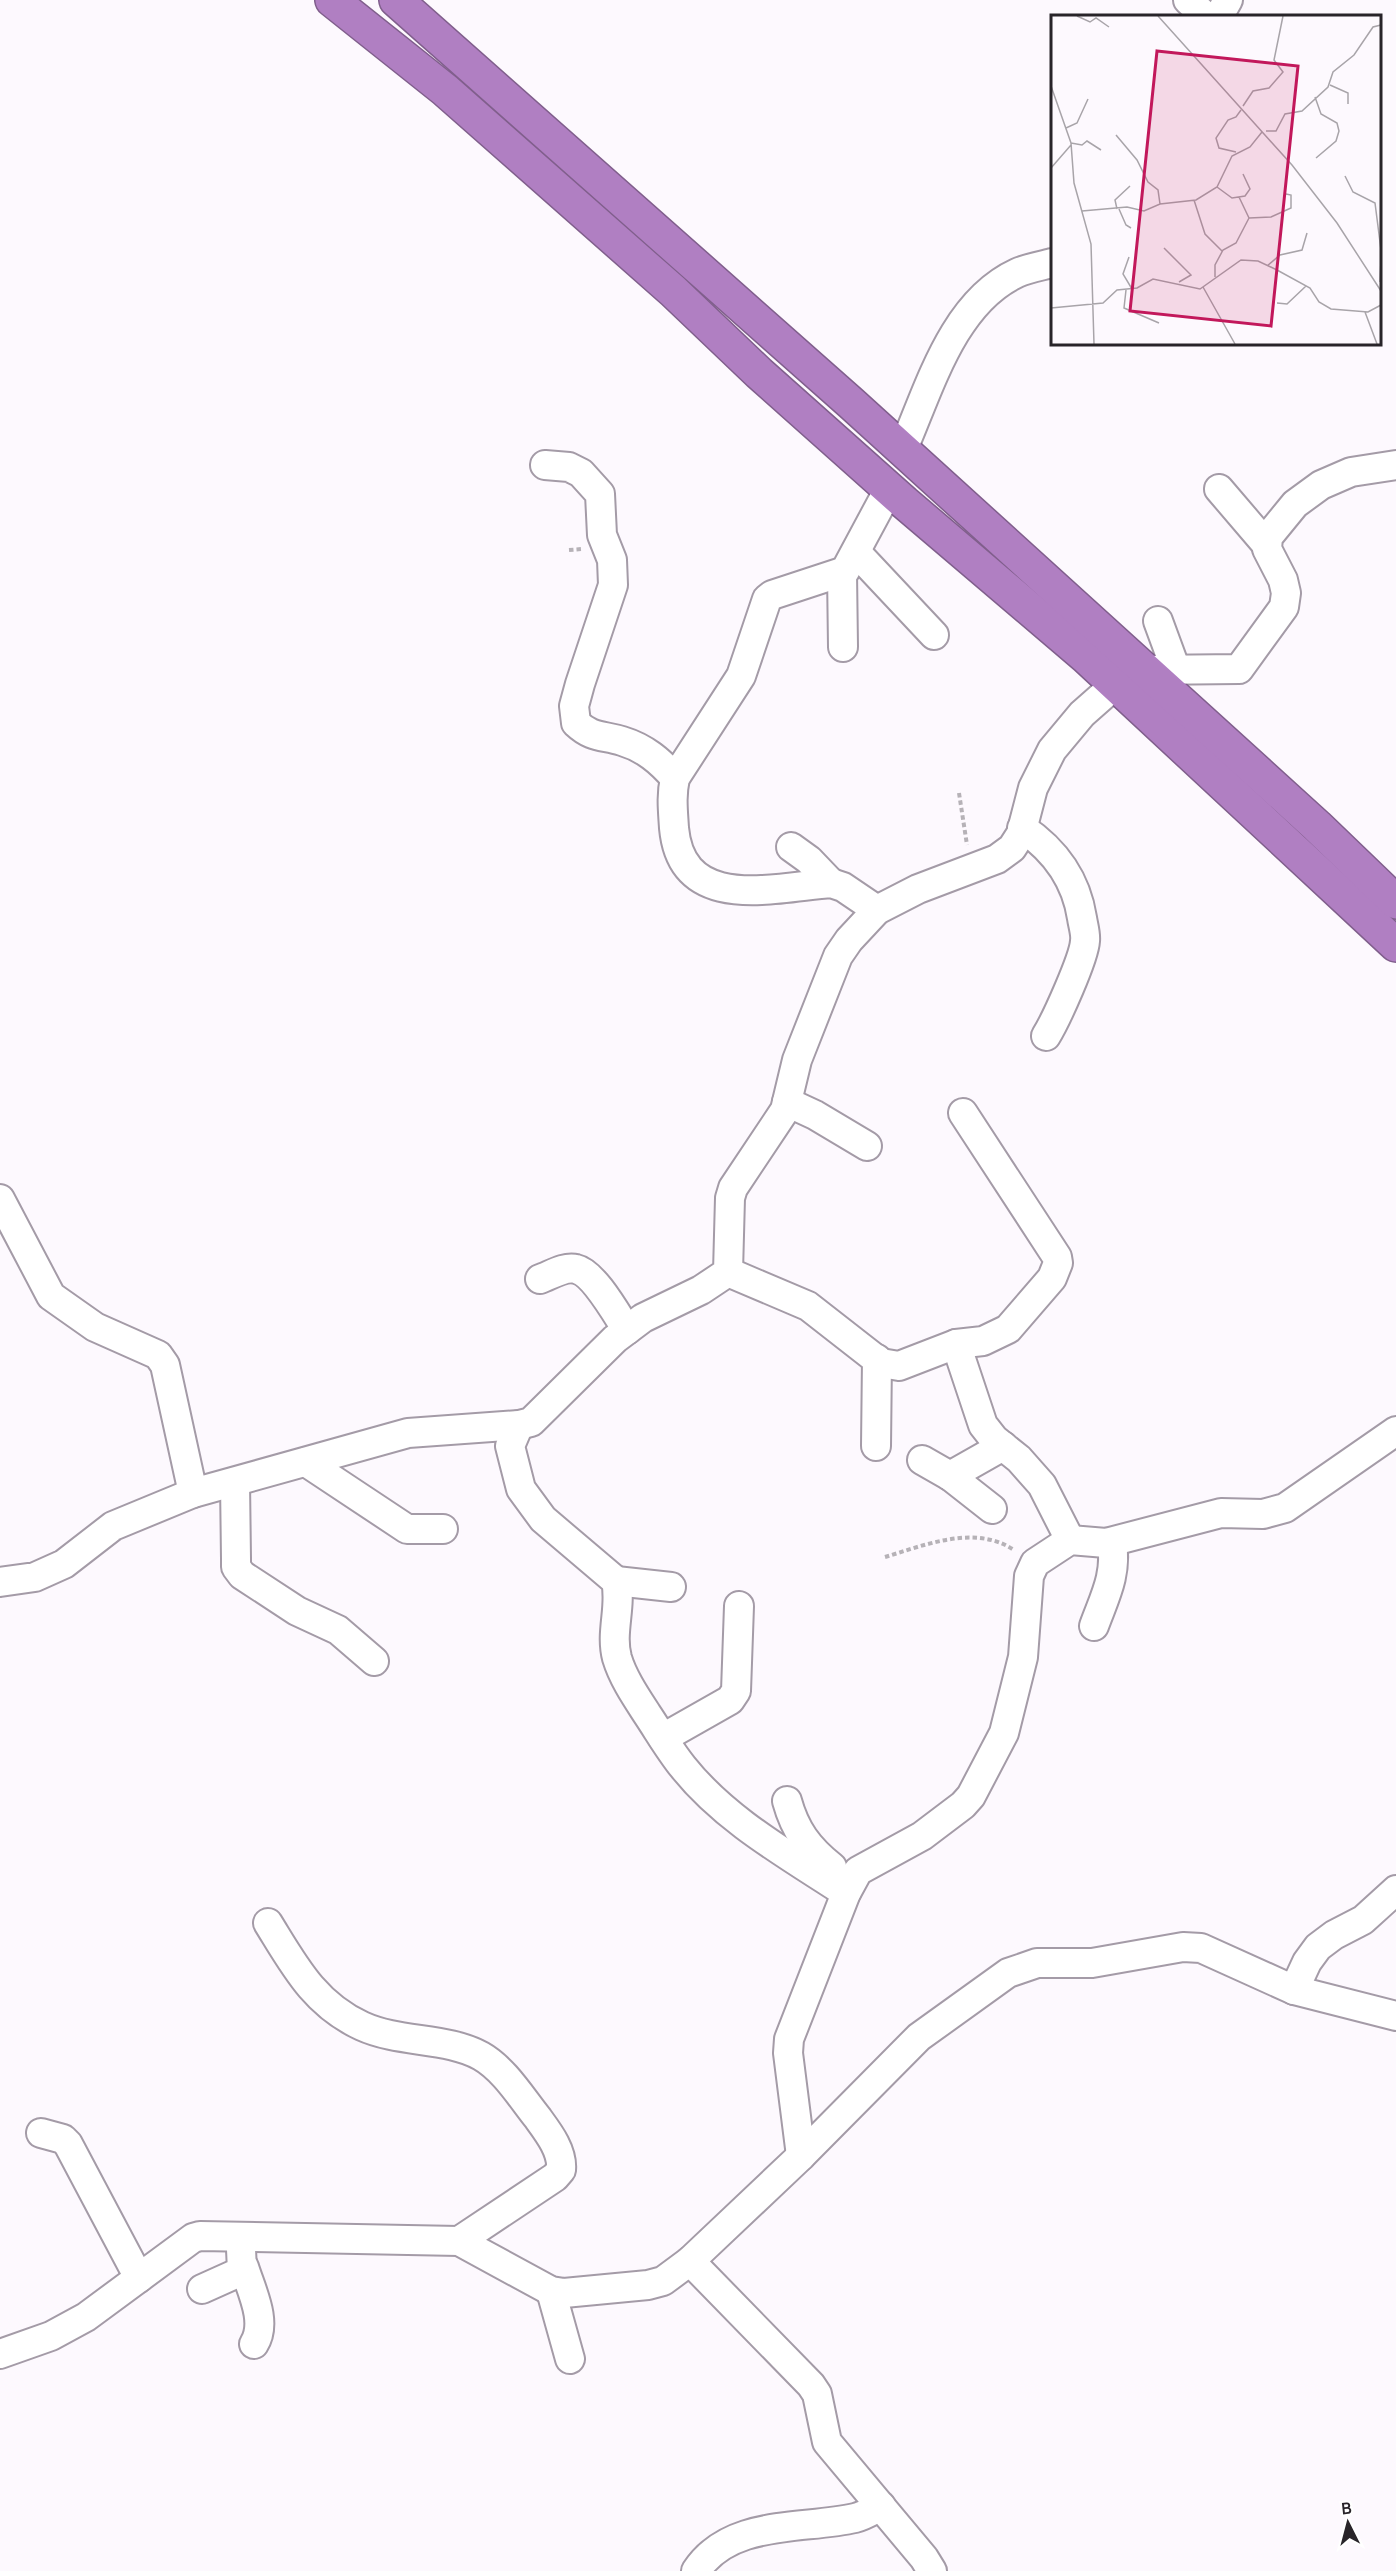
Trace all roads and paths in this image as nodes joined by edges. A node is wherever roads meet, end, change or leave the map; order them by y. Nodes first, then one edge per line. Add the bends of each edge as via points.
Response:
1 (332, 0) edge
2 (396, 0) edge
3 (1188, 0) edge
4 (1228, 0) edge
5 (1204, 15) edge
6 (1220, 15) edge
7 (1051, 263) edge
8 (903, 451) junction
9 (545, 465) dead end
10 (1396, 465) edge
11 (889, 489) junction
12 (1219, 489) dead end
13 (1266, 544) junction
14 (849, 562) junction
15 (1158, 621) dead end
16 (934, 635) dead end
17 (843, 646) dead end
18 (1161, 670) junction
19 (1116, 684) junction
20 (675, 778) junction
21 (959, 793) dead end
22 (1022, 828) junction
23 (791, 847) dead end
24 (971, 869) junction
25 (831, 883) junction
26 (1396, 902) edge
27 (878, 910) junction
28 (1396, 945) edge
29 (1046, 1036) dead end
30 (787, 1102) junction
31 (963, 1113) dead end
32 (867, 1146) dead end
33 (0, 1199) edge
34 (728, 1272) junction
35 (540, 1279) dead end
36 (627, 1330) junction
37 (956, 1344) junction
38 (877, 1359) junction
39 (519, 1425) junction
40 (1396, 1431) edge
41 (876, 1446) dead end
42 (1003, 1446) junction
43 (922, 1460) dead end
44 (306, 1462) junction
45 (950, 1476) junction
46 (235, 1482) junction
47 (193, 1493) junction
48 (992, 1509) dead end
49 (443, 1529) dead end
50 (1070, 1540) junction
51 (1112, 1542) junction
52 (885, 1557) dead end
53 (1035, 1563) junction
54 (616, 1581) junction
55 (0, 1582) edge
56 (671, 1587) dead end
57 (739, 1606) dead end
58 (1094, 1626) dead end
59 (374, 1661) dead end
60 (663, 1738) junction
61 (787, 1801) dead end
62 (849, 1887) junction
63 (1396, 1890) edge
64 (268, 1923) dead end
65 (1293, 1990) junction
66 (1396, 2016) edge
67 (41, 2133) dead end
68 (801, 2156) junction
69 (239, 2237) junction
70 (459, 2241) junction
71 (690, 2261) junction
72 (244, 2267) junction
73 (139, 2278) junction
74 (202, 2289) dead end
75 (550, 2290) junction
76 (254, 2344) dead end
77 (2, 2347) edge
78 (570, 2359) dead end
79 (881, 2506) junction
80 (696, 2571) edge
81 (932, 2571) edge

1 - 11 highway via 445,90
2 - 8 highway
3 - 5 street
4 - 6 street
7 - 8 street via 1017,273 983,295 959,324
8 - 18 highway
9 - 20 street via 569,467 581,473 600,494 602,535 612,560 613,585 574,706 576,723 591,735 606,736 647,752
10 - 13 street via 1351,472 1321,485 1295,504
11 - 14 street
11 - 19 highway
12 - 13 street
13 - 18 street via 1283,580 1284,607 1245,663 1229,671
14 - 16 street
14 - 17 street
14 - 20 street via 767,599 741,676
15 - 18 street
18 - 26 highway
19 - 22 street via 1082,714 1052,750 1033,788
19 - 28 highway
20 - 25 street via 671,794 676,847 688,870 711,886 739,891
21 - 24 path
22 - 24 street via 1012,848
22 - 29 street via 1041,840 1071,880 1079,897 1085,942
23 - 25 street
24 - 27 street via 918,889
25 - 27 street
27 - 30 street via 838,956 797,1060
30 - 32 street
30 - 34 street via 779,1121 733,1188
31 - 37 street via 1058,1263 1052,1278 1008,1329 983,1341
33 - 47 street via 51,1296 95,1327 158,1355 165,1365
34 - 36 street
34 - 38 street via 808,1306
35 - 36 street via 569,1268 586,1274
36 - 39 street via 531,1422
37 - 38 street via 899,1366
37 - 42 street via 983,1425
38 - 41 street
39 - 44 street via 416,1432
39 - 54 street via 510,1446 521,1489 543,1519
40 - 51 street via 1285,1508 1263,1514 1221,1513
42 - 45 street
42 - 50 street via 1042,1485
43 - 45 street
44 - 46 street
44 - 49 street via 407,1529
45 - 48 street
46 - 47 street
46 - 59 street via 236,1568 297,1611 338,1630
47 - 55 street via 112,1526 64,1564 34,1577
50 - 51 street
50 - 53 street
51 - 58 street via 1113,1574
52 - 53 path via 940,1540 987,1539 1009,1546
53 - 62 street via 1029,1575 1023,1657 1004,1733 970,1796 922,1836 858,1871
54 - 56 street
54 - 60 street via 617,1657
57 - 60 street via 736,1691 730,1700
60 - 62 street via 692,1776 748,1827
61 - 62 street via 805,1842
62 - 68 street via 789,2039
63 - 65 street via 1363,1920 1318,1947
64 - 70 street via 309,1987 329,2006 362,2026 396,2037 467,2049 483,2057 519,2093 560,2153 561,2169 555,2177
65 - 66 street
65 - 68 street via 1201,1948 1183,1947 1092,1963 1037,1963 1008,1973 919,2037
67 - 73 street via 63,2139 68,2145
68 - 71 street
69 - 70 street
69 - 72 street
69 - 73 street via 193,2238
70 - 75 street
71 - 75 street via 663,2280 648,2285 564,2293
71 - 79 street via 811,2385 817,2394 827,2442
72 - 74 street via 238,2274
72 - 76 street via 260,2325 260,2335
73 - 77 street via 86,2317 51,2336
75 - 78 street
79 - 80 street via 859,2517 737,2537 715,2550
79 - 81 street

